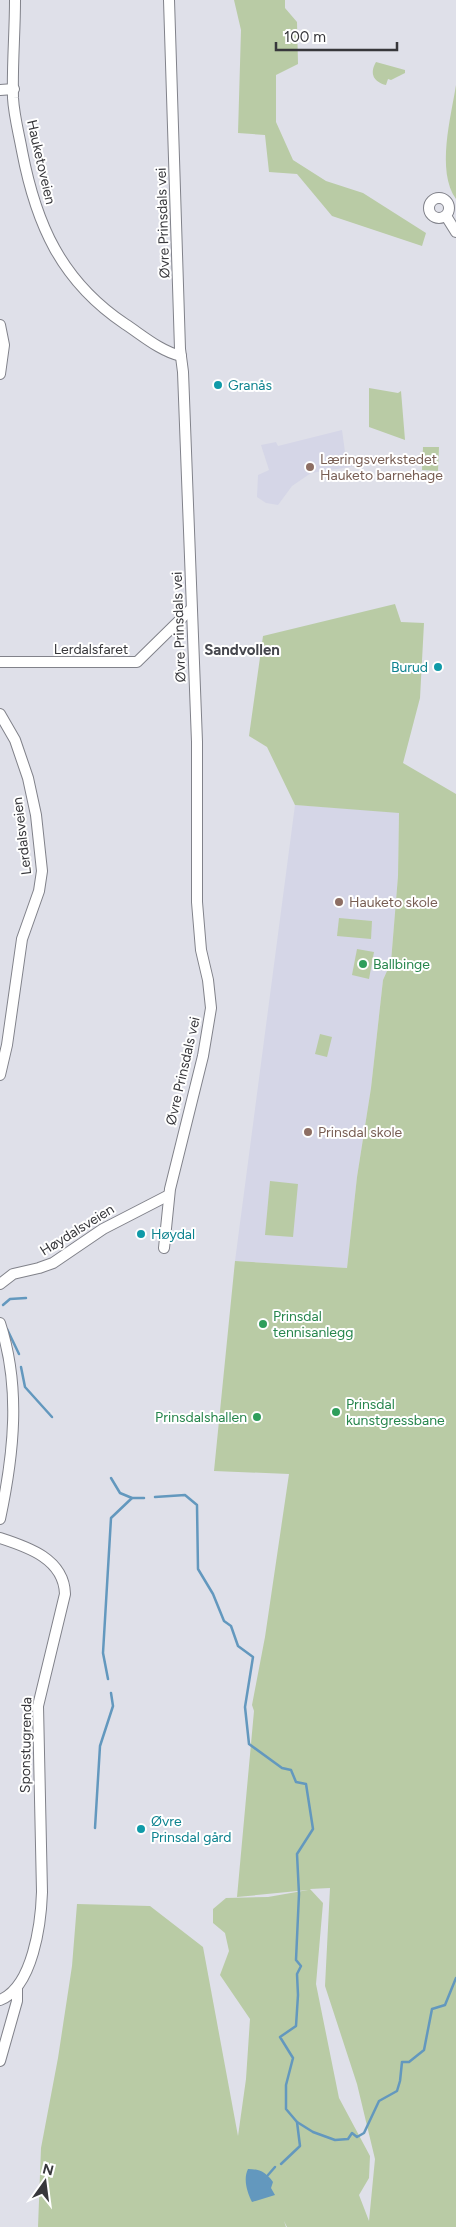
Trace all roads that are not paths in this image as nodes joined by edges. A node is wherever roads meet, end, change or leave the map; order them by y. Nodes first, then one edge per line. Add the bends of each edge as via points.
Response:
1 (15, 0) edge
2 (168, 0) edge
3 (14, 89) junction
4 (0, 90) edge
5 (446, 216) dead end
6 (456, 232) edge
7 (0, 325) edge
8 (180, 356) junction
9 (0, 374) edge
10 (191, 610) junction
11 (0, 662) edge
12 (0, 714) edge
13 (0, 1075) edge
14 (169, 1195) junction
15 (164, 1248) dead end
16 (0, 1284) edge
17 (0, 1322) edge
18 (0, 1518) edge
19 (0, 1538) edge
20 (17, 1988) junction
21 (0, 2000) edge
22 (0, 2061) edge

1 - 3 street, Hauketoveien
2 - 8 street, Øvre Prinsdals vei
3 - 4 street
3 - 8 street, Hauketoveien via 16,117 31,190 43,226 61,262 78,284 106,310 172,354
5 - 6 street
7 - 9 street via 4,345
8 - 10 street, Øvre Prinsdals vei
10 - 11 street, Lerdalsfaret via 137,662
10 - 14 street, Øvre Prinsdals vei via 198,756 197,902 211,1008 203,1056
12 - 13 street, Lerdalsveien via 28,778 42,871 39,891 22,940
14 - 15 street, Øvre Prinsdals vei
14 - 16 street, Høydalsveien via 103,1229 53,1263 13,1274
17 - 18 street via 11,1367 14,1426 10,1476
19 - 20 street, Sponstugrenda via 47,1559 57,1568 64,1585 63,1605 38,1706 42,1904 29,1966
20 - 21 street, Sponstugrenda
20 - 22 street, Sponstugrenda via 17,2001

